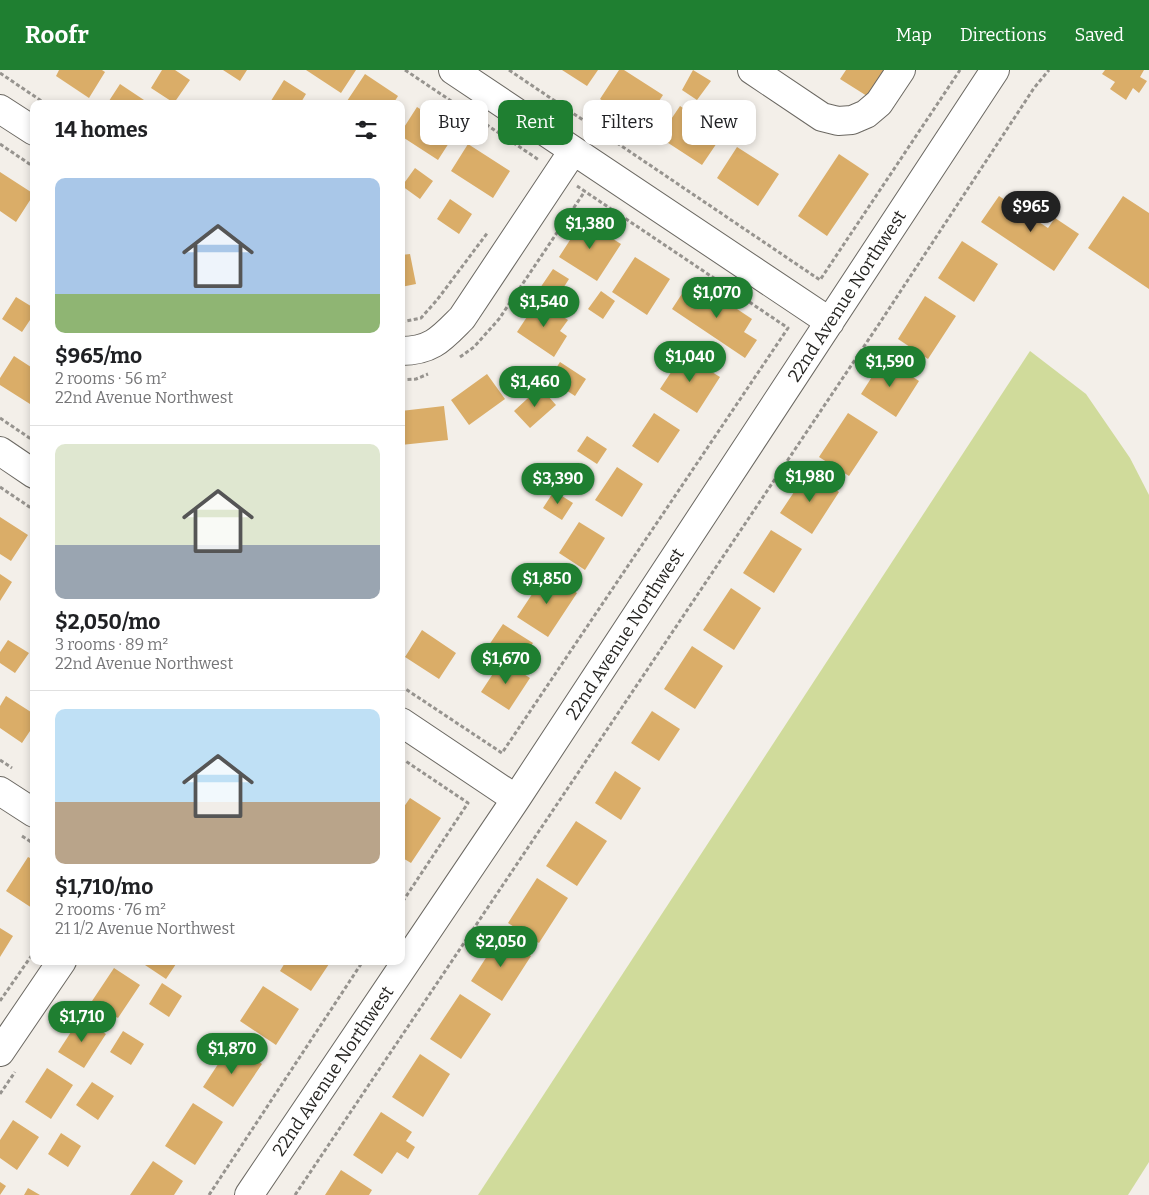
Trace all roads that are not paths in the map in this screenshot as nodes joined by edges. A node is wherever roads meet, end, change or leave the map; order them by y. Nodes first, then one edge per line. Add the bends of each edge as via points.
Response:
1 (453, 70) edge
2 (752, 70) edge
3 (901, 70) edge
4 (996, 70) edge
5 (0, 109) edge
6 (30, 129) edge
7 (573, 151) junction
8 (830, 322) junction
9 (405, 350) edge
10 (0, 451) edge
11 (30, 471) edge
12 (405, 725) edge
13 (0, 791) edge
14 (516, 799) junction
15 (30, 810) edge
16 (405, 964) edge
17 (59, 965) edge
18 (404, 965) edge
19 (0, 1052) edge
20 (249, 1195) edge

1 - 7 street
2 - 3 street via 822,117 838,120 852,120 866,114 879,103
4 - 8 street, 22nd Avenue Northwest
5 - 6 street
7 - 8 street
7 - 9 street via 462,318 424,349
8 - 14 street, 22nd Avenue Northwest
10 - 11 street
12 - 14 street
13 - 15 street
14 - 16 street, 22nd Avenue Northwest
17 - 19 street
18 - 20 street, 22nd Avenue Northwest

